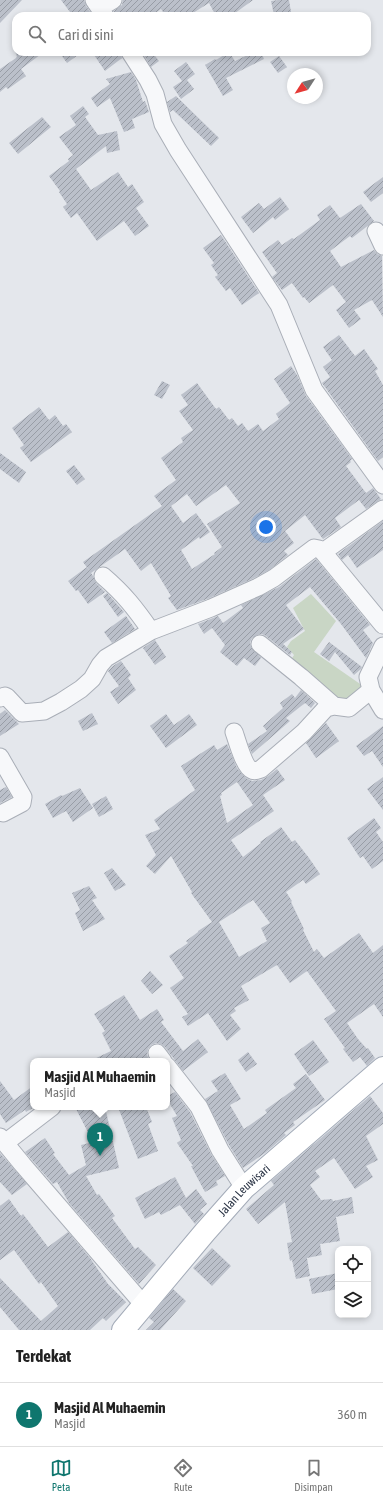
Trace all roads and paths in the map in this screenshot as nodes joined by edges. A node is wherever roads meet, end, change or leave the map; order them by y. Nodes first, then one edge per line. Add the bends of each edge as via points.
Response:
1 (133, 56) edge
2 (383, 485) edge
3 (383, 509) edge
4 (323, 552) junction
5 (103, 576) dead end
6 (383, 625) edge
7 (151, 631) junction
8 (260, 644) dead end
9 (383, 646) edge
10 (371, 690) junction
11 (0, 698) edge
12 (334, 706) junction
13 (383, 710) edge
14 (234, 732) dead end
15 (0, 757) edge
16 (3, 813) dead end
17 (383, 1068) edge
18 (170, 1069) edge
19 (47, 1110) edge
20 (2, 1140) edge
21 (244, 1188) junction
22 (143, 1304) junction
23 (122, 1330) edge

1 - 2 street via 155,94 163,124 178,150 279,305 314,390
3 - 4 street
4 - 6 street
4 - 7 street via 314,548 258,587
5 - 7 street via 134,606
7 - 11 street via 106,658 92,679 81,689 44,711 22,713 7,697
8 - 12 street
9 - 10 street via 368,677
10 - 12 street via 349,708
10 - 13 street
12 - 14 street via 322,710 304,732 256,771 247,766
15 - 16 street via 23,797 22,803
17 - 21 main road, Jalan Leuwisari
18 - 21 street via 199,1107 220,1150
19 - 20 street
20 - 22 street
21 - 22 main road, Jalan Leuwisari
22 - 23 main road, Jalan Leuwisari

